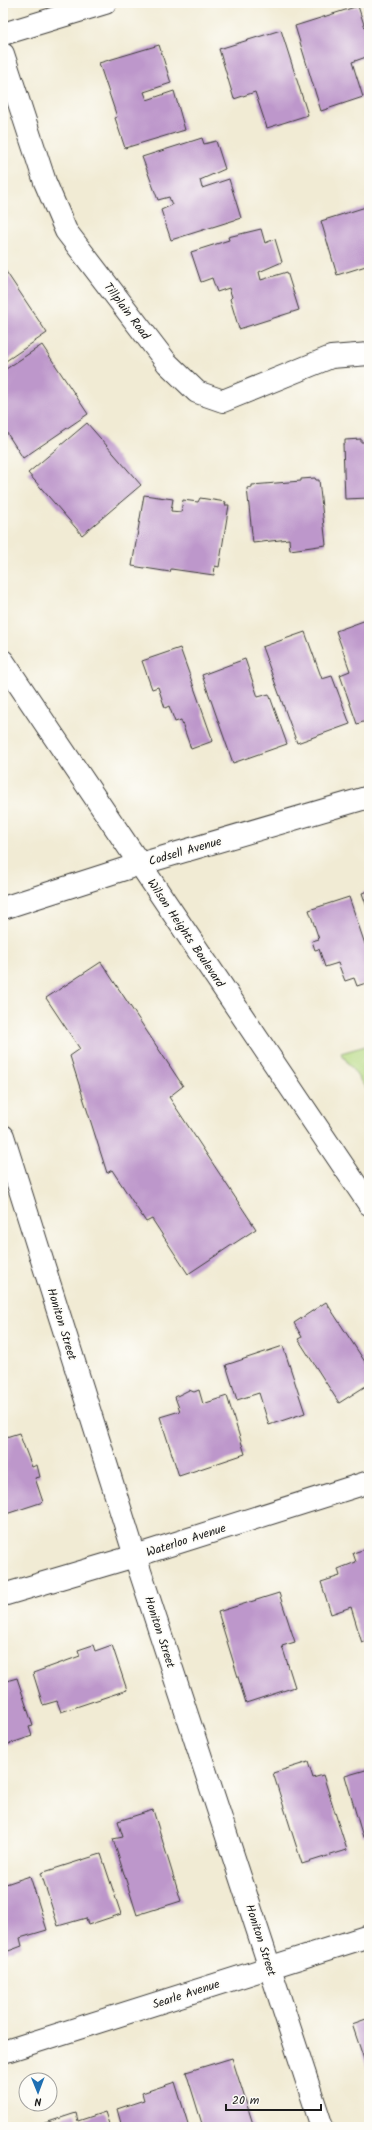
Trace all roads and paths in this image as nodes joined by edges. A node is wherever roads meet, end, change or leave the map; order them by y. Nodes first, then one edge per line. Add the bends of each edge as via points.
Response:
1 (105, 3) edge
2 (3, 34) edge
3 (3, 54) edge
4 (369, 354) edge
5 (3, 661) edge
6 (369, 796) edge
7 (140, 864) junction
8 (3, 908) edge
9 (3, 1136) edge
10 (369, 1204) edge
11 (369, 1482) edge
12 (135, 1556) junction
13 (3, 1595) edge
14 (369, 1936) edge
15 (270, 1968) junction
16 (3, 2052) edge
17 (322, 2127) edge

1 - 2 street
3 - 4 street, Tillplain Road via 46,182 66,231 167,363 197,392 223,401 331,357
5 - 7 street, Wilson Heights Boulevard
6 - 7 street, Codsell Avenue
7 - 8 street, Codsell Avenue
7 - 10 street, Wilson Heights Boulevard
9 - 12 street, Honiton Street
11 - 12 street, Waterloo Avenue
12 - 13 street, Waterloo Avenue
12 - 15 street, Honiton Street
14 - 15 street, Searle Avenue
15 - 16 street, Searle Avenue
15 - 17 street, Honiton Street

